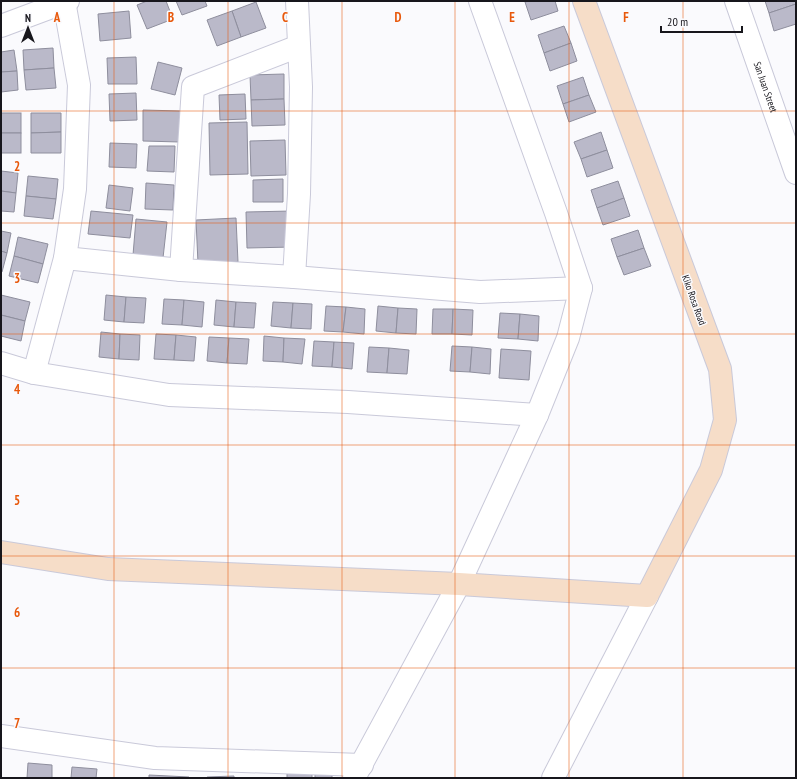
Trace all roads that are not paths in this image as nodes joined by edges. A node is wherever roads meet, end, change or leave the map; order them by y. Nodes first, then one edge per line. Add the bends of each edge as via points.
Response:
1 (65, 1) edge
2 (297, 1) edge
3 (480, 1) edge
4 (584, 1) edge
5 (736, 1) edge
6 (1, 26) edge
7 (299, 46) junction
8 (796, 173) edge
9 (65, 258) junction
10 (181, 270) junction
11 (294, 277) junction
12 (581, 288) junction
13 (1, 363) edge
14 (34, 373) junction
15 (537, 415) junction
16 (1, 552) edge
17 (458, 584) junction
18 (647, 596) junction
19 (1, 736) edge
20 (358, 772) edge
21 (553, 778) edge

1 - 6 street
1 - 9 street via 79,85 75,189
2 - 7 street
3 - 12 street
4 - 18 street, Kiko Rosa Road via 717,361 725,420 710,470
5 - 8 street, San Juan Street
7 - 10 street via 193,87
7 - 11 street via 299,194
9 - 10 street
9 - 14 street
10 - 11 street
11 - 12 street via 480,292
12 - 15 street via 568,338
13 - 14 street
14 - 15 street via 169,394 348,402
15 - 17 street
16 - 17 street via 108,569
17 - 18 street
17 - 20 street
18 - 21 street
19 - 20 street via 155,758

